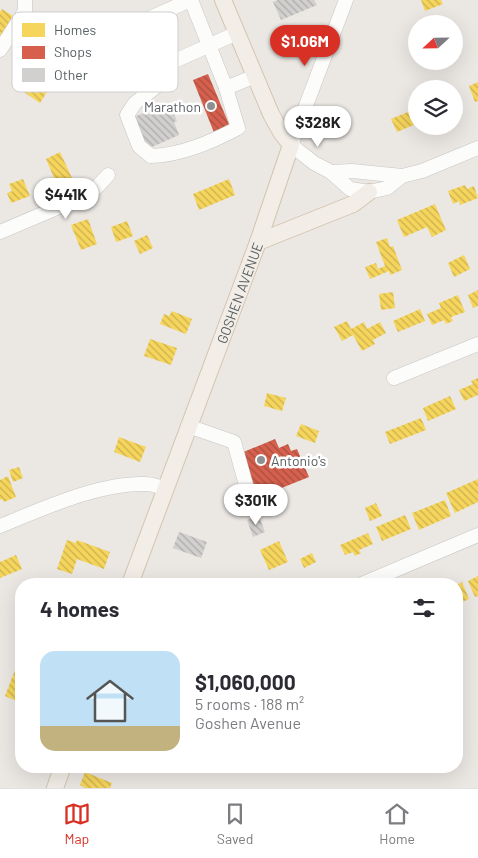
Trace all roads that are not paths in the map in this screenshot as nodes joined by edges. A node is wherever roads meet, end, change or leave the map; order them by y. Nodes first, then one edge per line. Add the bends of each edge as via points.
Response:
1 (190, 0) edge
2 (223, 0) edge
3 (346, 0) edge
4 (163, 12) edge
5 (12, 30) edge
6 (237, 34) junction
7 (209, 45) junction
8 (0, 50) edge
9 (178, 59) edge
10 (255, 76) junction
11 (226, 88) junction
12 (149, 92) edge
13 (291, 145) junction
14 (478, 148) edge
15 (331, 172) junction
16 (108, 175) dead end
17 (402, 176) junction
18 (369, 192) junction
19 (0, 232) edge
20 (258, 242) junction
21 (478, 344) edge
22 (394, 378) dead end
23 (188, 426) junction
24 (165, 488) junction
25 (253, 510) dead end
26 (0, 526) edge
27 (478, 535) edge
28 (132, 578) edge
29 (376, 578) edge
30 (60, 773) edge
31 (55, 788) edge

1 - 4 street
1 - 7 street
2 - 6 main road
3 - 13 street, GOSHEN AVENUE
5 - 8 street
6 - 7 street
6 - 10 main road
7 - 9 street
7 - 11 street
10 - 11 street
10 - 13 main road via 274,120
11 - 12 street via 238,128 212,142 169,156 151,156 139,146 127,114
13 - 15 street
13 - 20 main road, GOSHEN AVENUE
14 - 17 street
15 - 17 street via 352,170
15 - 18 street via 350,188
16 - 19 street via 87,195
17 - 18 street via 387,188
18 - 20 main road via 353,204
20 - 23 main road, GOSHEN AVENUE
21 - 22 street
23 - 24 main road, GOSHEN AVENUE
23 - 25 street via 234,442
24 - 26 street via 146,484 99,491 66,500
24 - 28 main road, GOSHEN AVENUE
27 - 29 street
30 - 31 main road

